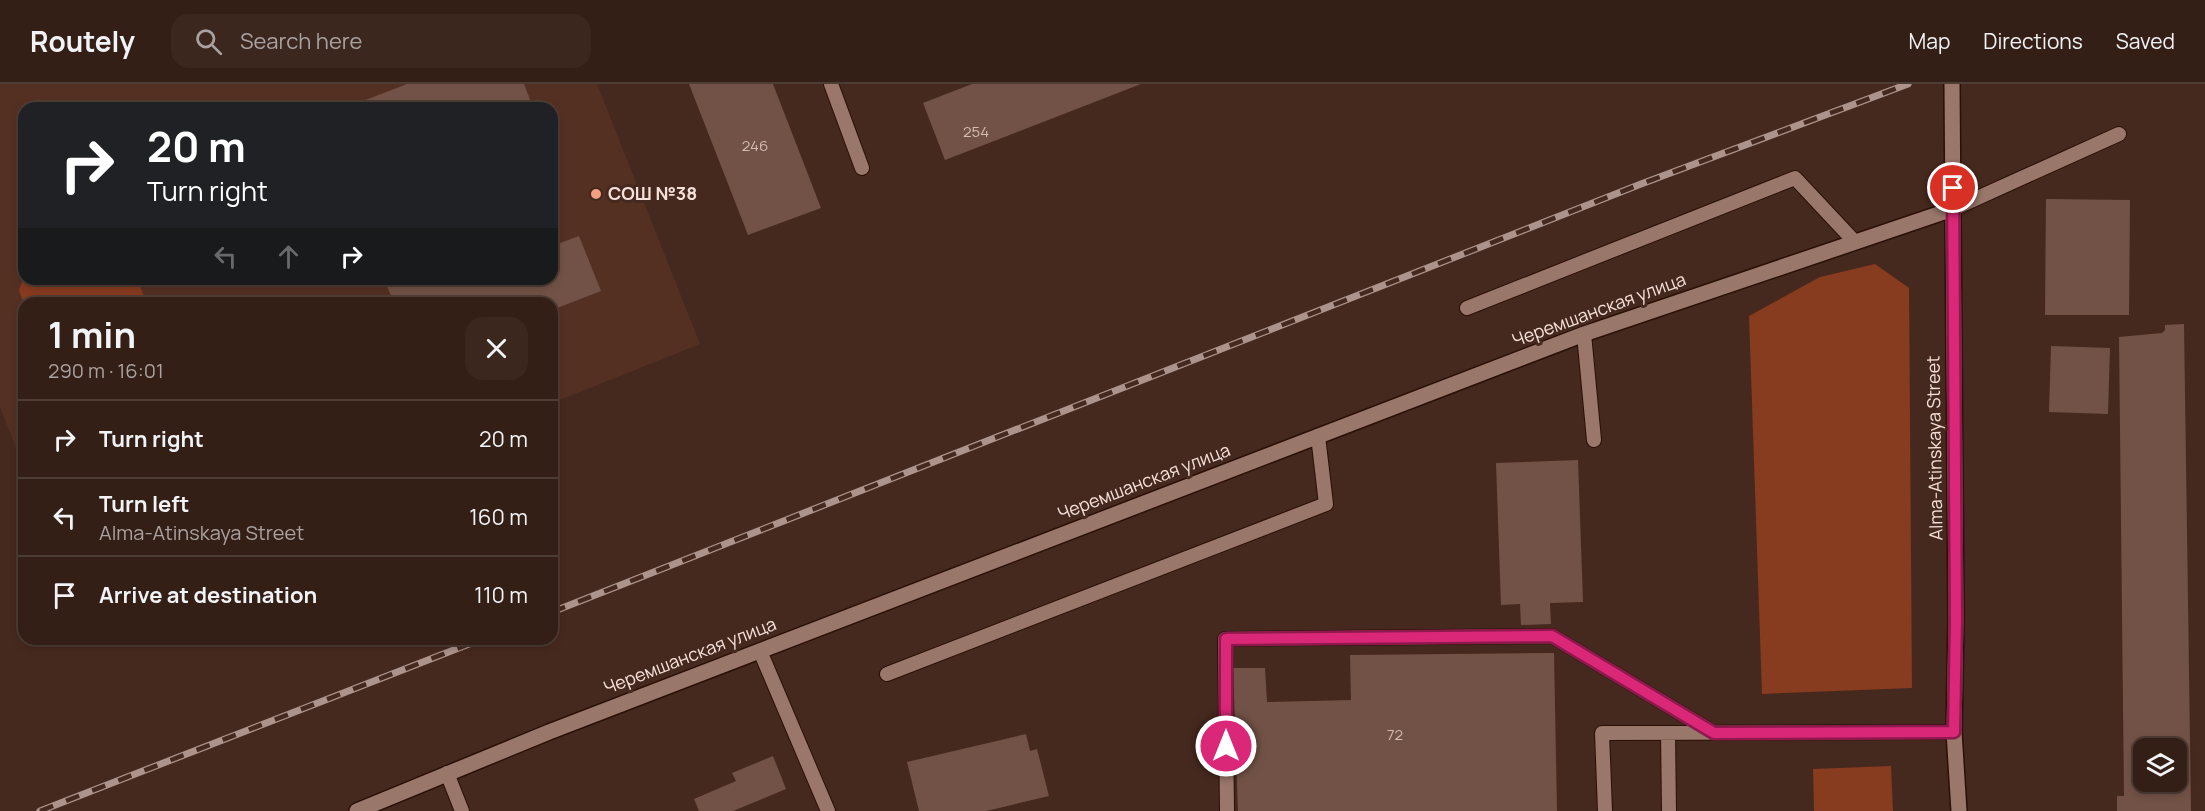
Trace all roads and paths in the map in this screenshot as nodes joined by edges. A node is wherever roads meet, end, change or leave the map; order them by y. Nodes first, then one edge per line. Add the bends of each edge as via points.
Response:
1 (831, 84) edge
2 (1952, 84) edge
3 (2119, 134) dead end
4 (862, 168) dead end
5 (1953, 209) junction
6 (1854, 241) junction
7 (1467, 308) dead end
8 (1584, 334) junction
9 (1318, 436) junction
10 (1594, 440) dead end
11 (760, 651) junction
12 (887, 674) dead end
13 (1954, 732) junction
14 (1668, 733) junction
15 (1714, 733) junction
16 (447, 773) junction
17 (357, 811) edge
18 (462, 811) edge
19 (828, 811) edge
20 (1227, 811) edge
21 (1605, 811) edge
22 (1669, 811) edge
23 (1959, 811) edge

1 - 4 lane
2 - 5 street, Alma-Atinskaya Street
3 - 5 lane
5 - 6 street, Черемшанская улица
5 - 13 street, Alma-Atinskaya Street
6 - 7 lane via 1795,178
6 - 8 street, Черемшанская улица
8 - 9 street, Черемшанская улица
8 - 10 lane
9 - 11 street, Черемшанская улица
9 - 12 lane via 1326,504
11 - 16 street, Черемшанская улица
11 - 19 lane
13 - 15 lane
13 - 23 street, Alma-Atinskaya Street
14 - 15 lane
14 - 21 lane via 1602,733
14 - 22 lane
15 - 20 lane via 1552,636 1226,639
16 - 17 street, Черемшанская улица
16 - 18 lane

